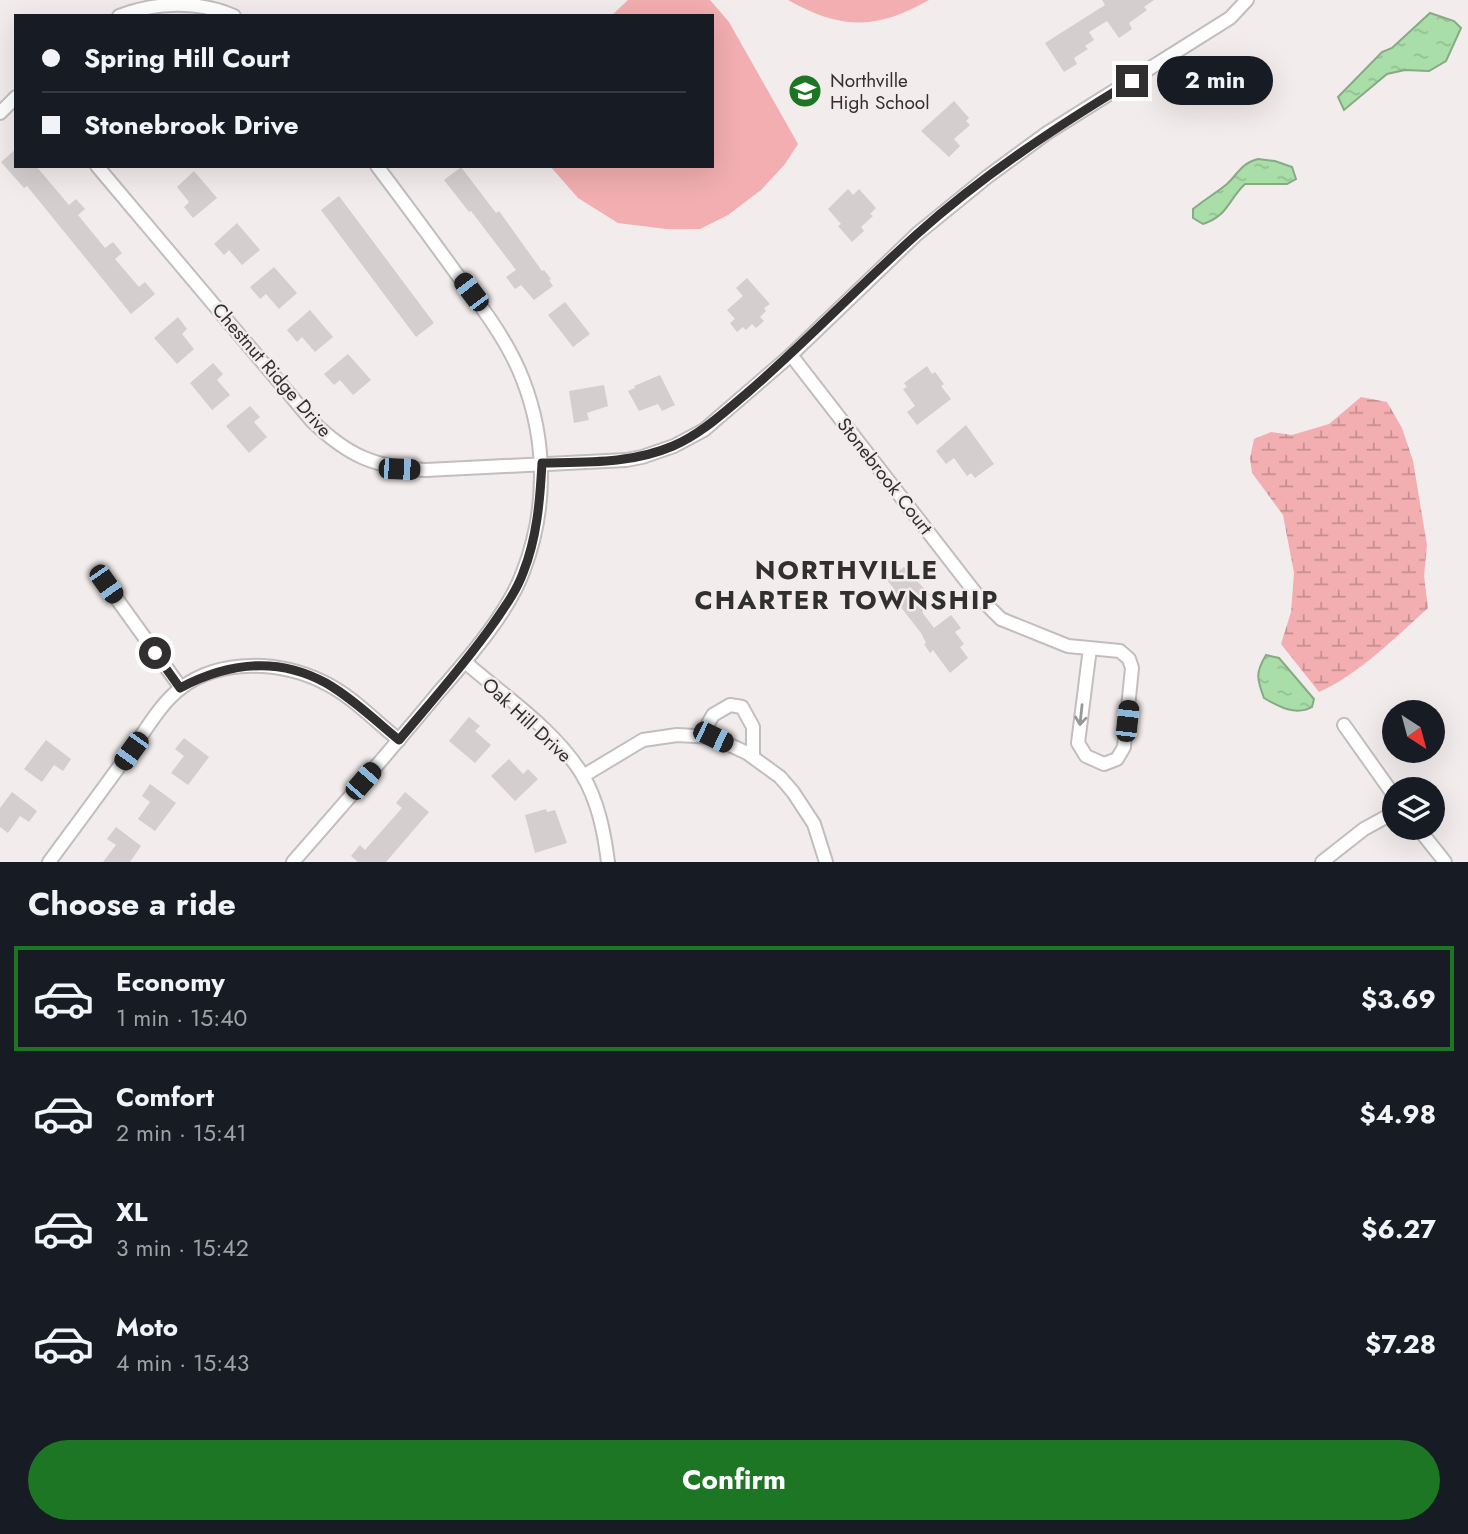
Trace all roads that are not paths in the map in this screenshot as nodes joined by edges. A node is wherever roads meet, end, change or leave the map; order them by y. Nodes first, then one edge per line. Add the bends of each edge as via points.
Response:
1 (1247, 0) edge
2 (178, 2) edge
3 (214, 4) edge
4 (124, 14) edge
5 (231, 14) edge
6 (14, 99) edge
7 (0, 113) edge
8 (99, 168) edge
9 (378, 168) edge
10 (791, 355) junction
11 (542, 463) junction
12 (106, 584) dead end
13 (1090, 648) junction
14 (465, 662) junction
15 (180, 688) junction
16 (1344, 725) dead end
17 (701, 736) junction
18 (399, 740) junction
19 (753, 757) junction
20 (583, 776) junction
21 (1382, 779) edge
22 (1382, 819) edge
23 (1428, 840) edge
24 (49, 862) edge
25 (293, 862) edge
26 (608, 862) edge
27 (826, 862) edge
28 (1322, 862) edge
29 (1445, 862) edge

1 - 10 street, Chestnut Ridge Drive via 1230,18 1047,133 987,177 917,234
2 - 3 street
2 - 4 street
3 - 5 street
6 - 7 street
8 - 11 street, Chestnut Ridge Drive via 312,421 346,450 399,469
9 - 11 street via 508,349 534,413
10 - 11 street, Chestnut Ridge Drive via 704,430 674,446 626,460
10 - 13 street, Stonebrook Court via 977,595 1001,619 1068,646
11 - 14 street via 539,512 523,573
12 - 15 street
13 -> 13 street, Stonebrook Court via 1078,743 1086,756 1104,764 1117,759 1124,747 1132,668 1120,651
14 - 18 street
14 - 20 street, Oak Hill Drive via 546,732
15 - 18 street via 237,666 303,673 342,694
15 - 24 street
16 - 21 street
17 - 19 street via 713,737
17 - 19 street via 713,715 730,705 742,707 753,727
17 - 20 street via 643,740
18 - 25 street
19 - 27 street via 780,778 806,808
20 - 26 street, Oak Hill Drive via 600,816
22 - 28 street
23 - 29 street

